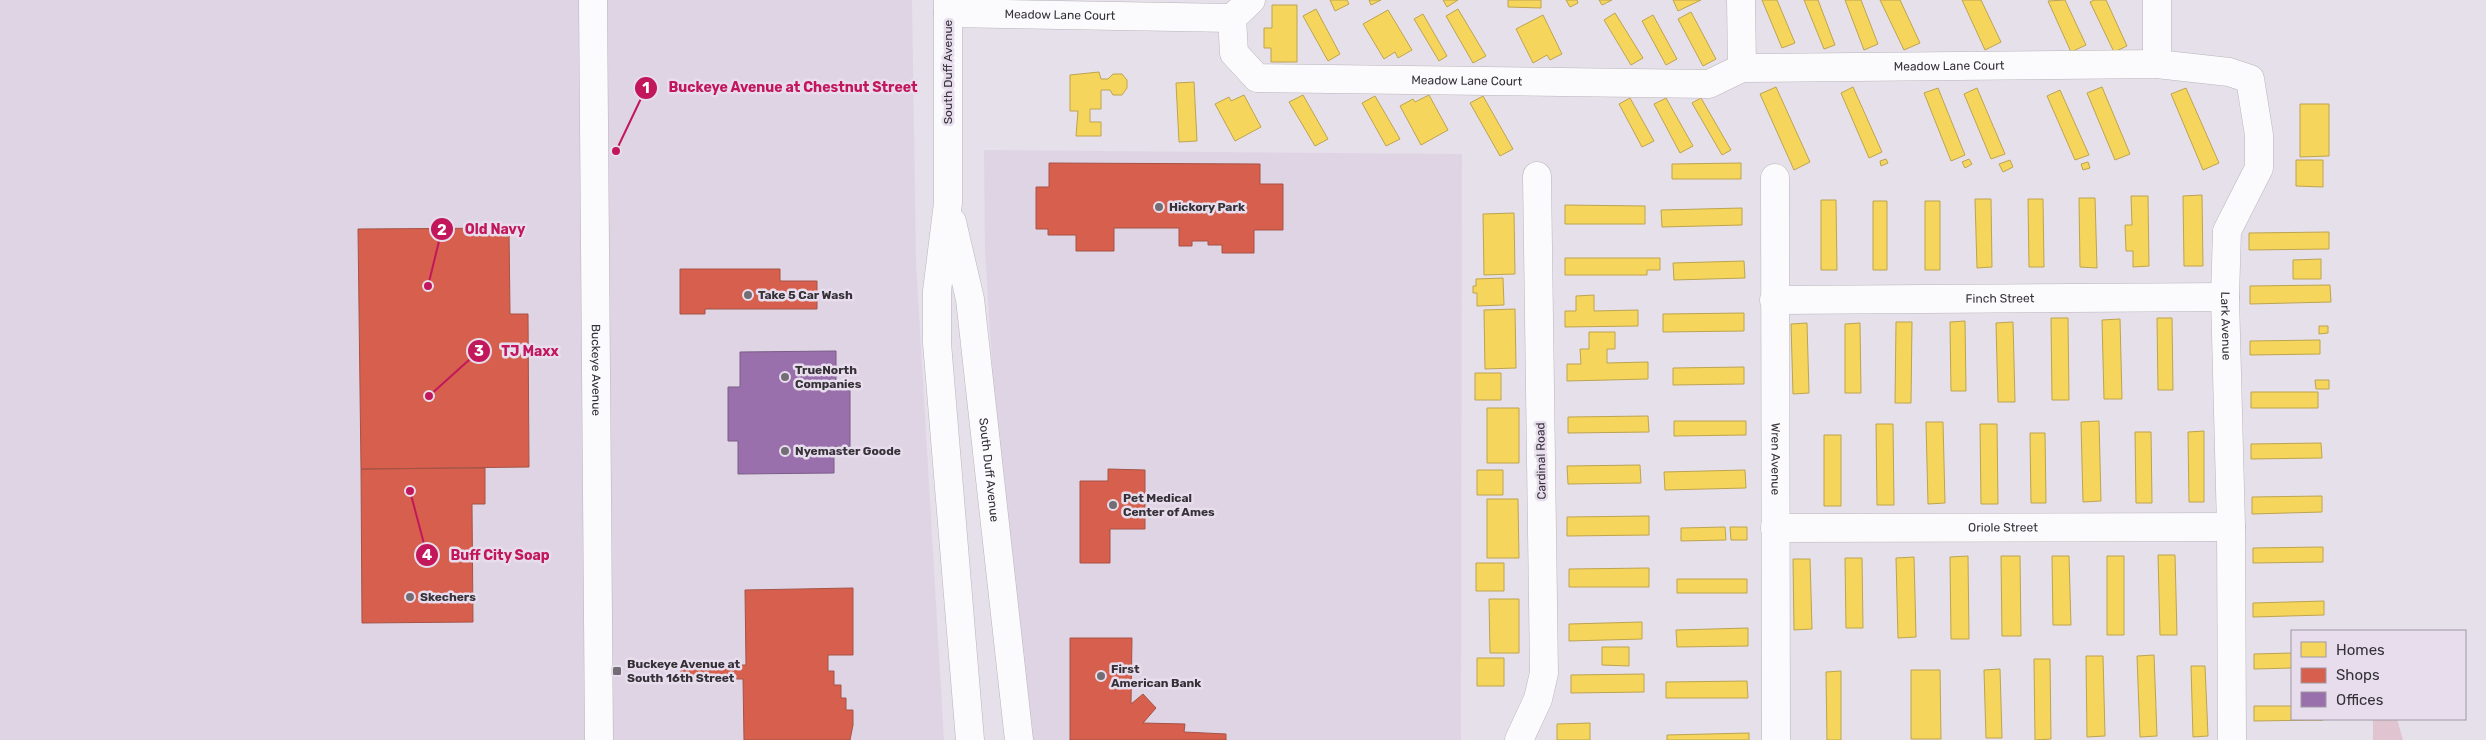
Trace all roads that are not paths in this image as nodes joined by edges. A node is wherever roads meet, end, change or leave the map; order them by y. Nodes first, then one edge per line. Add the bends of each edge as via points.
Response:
1 (593, 0) edge
2 (1741, 0) edge
3 (2157, 0) edge
4 (948, 7) edge
5 (1242, 9) edge
6 (2157, 64) junction
7 (1742, 68) junction
8 (1537, 176) dead end
9 (1775, 178) dead end
10 (948, 203) junction
11 (2225, 297) junction
12 (1774, 300) junction
13 (2230, 527) junction
14 (1775, 528) junction
15 (599, 740) edge
16 (970, 740) edge
17 (1019, 740) edge
18 (1519, 740) edge
19 (1776, 740) edge
20 (2232, 740) edge

1 - 15 street, Buckeye Avenue
2 - 7 street
3 - 6 street
4 - 5 street, Meadow Lane Court
4 - 10 street, South Duff Avenue
5 - 7 street, Meadow Lane Court via 1234,53 1257,78 1708,84
6 - 7 street, Meadow Lane Court
6 - 11 street, Lark Avenue via 2228,72 2250,79 2260,135 2260,168 2227,231
8 - 18 street, Cardinal Road via 1544,673 1538,699
9 - 12 street, Wren Avenue
10 - 16 street, South Duff Avenue via 937,291 937,343
10 - 17 street, South Duff Avenue via 970,299
11 - 12 street, Finch Street
11 - 13 street, Lark Avenue
12 - 14 street, Wren Avenue
13 - 14 street, Oriole Street
13 - 20 street, Lark Avenue
14 - 19 street, Wren Avenue

